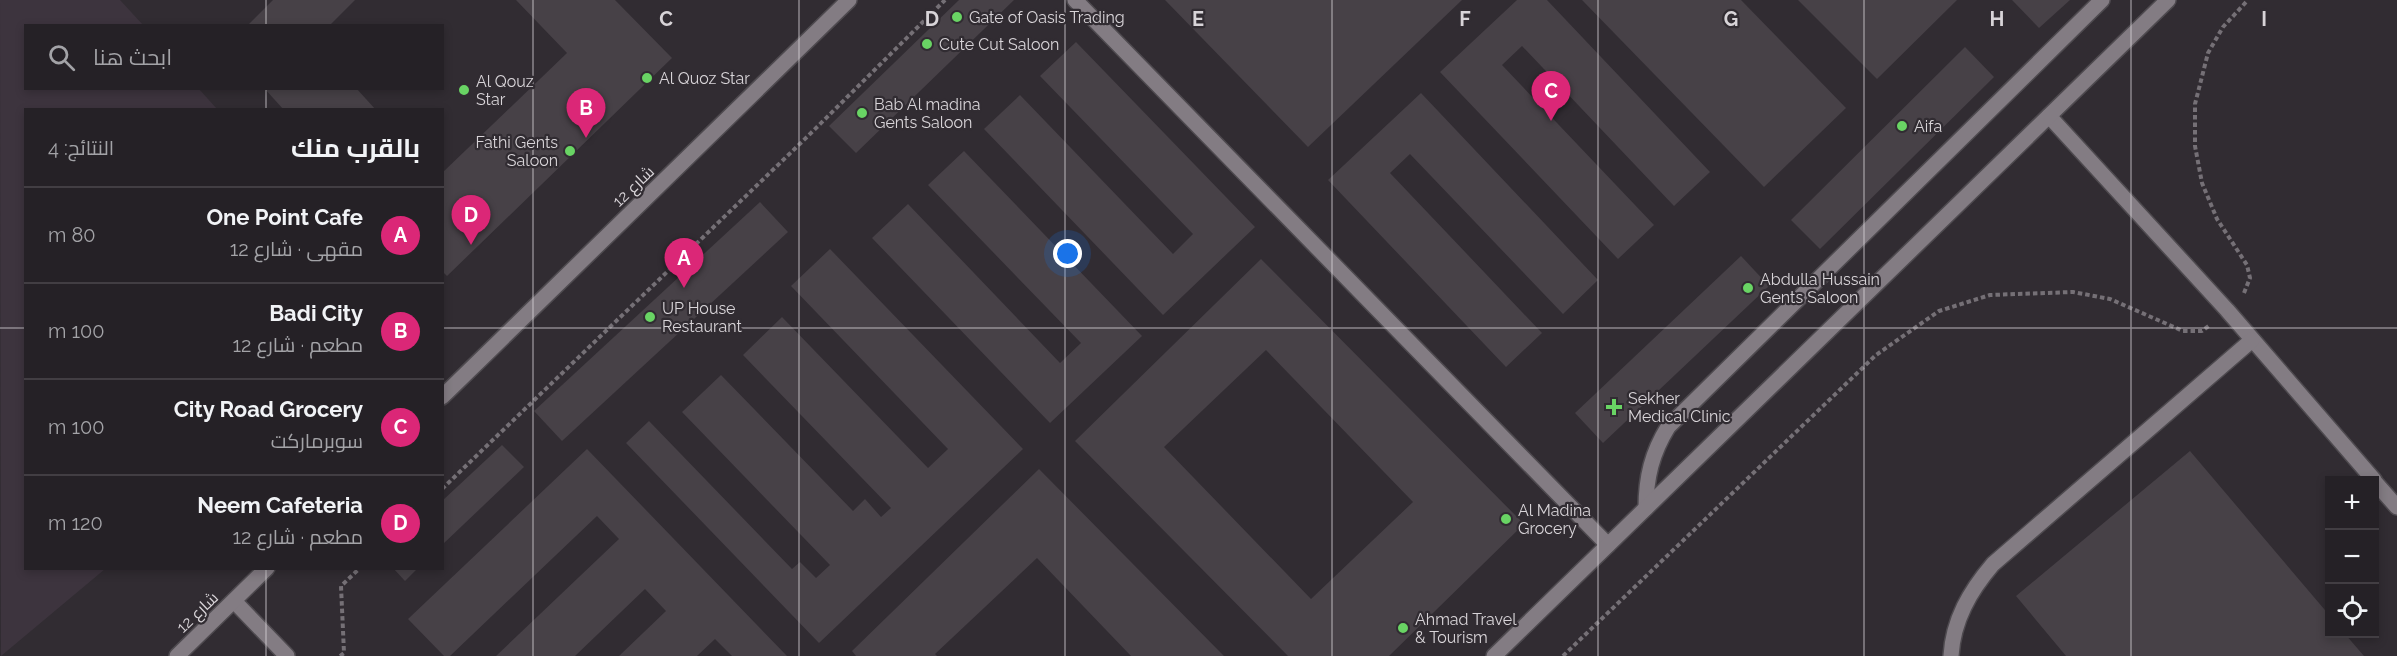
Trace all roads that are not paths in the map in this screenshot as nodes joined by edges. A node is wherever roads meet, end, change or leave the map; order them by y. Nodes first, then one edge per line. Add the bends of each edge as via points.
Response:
1 (849, 0) edge
2 (1075, 0) edge
3 (2102, 0) edge
4 (2168, 0) edge
5 (2049, 116) junction
6 (2252, 340) junction
7 (444, 395) edge
8 (2370, 476) edge
9 (2379, 487) edge
10 (2397, 507) edge
11 (1646, 508) junction
12 (1608, 545) junction
13 (265, 570) edge
14 (234, 601) junction
15 (177, 656) edge
16 (287, 656) edge
17 (1494, 656) edge
18 (1951, 656) edge

1 - 7 street, شارع 12
2 - 12 street
3 - 11 street via 1668,427 1650,465
4 - 5 street
5 - 6 street
5 - 11 street
6 - 8 street
6 - 18 street via 1993,564 1966,601 1957,622
9 - 10 street
11 - 12 street
12 - 17 street
13 - 14 street, شارع 12
14 - 15 street, شارع 12
14 - 16 street

